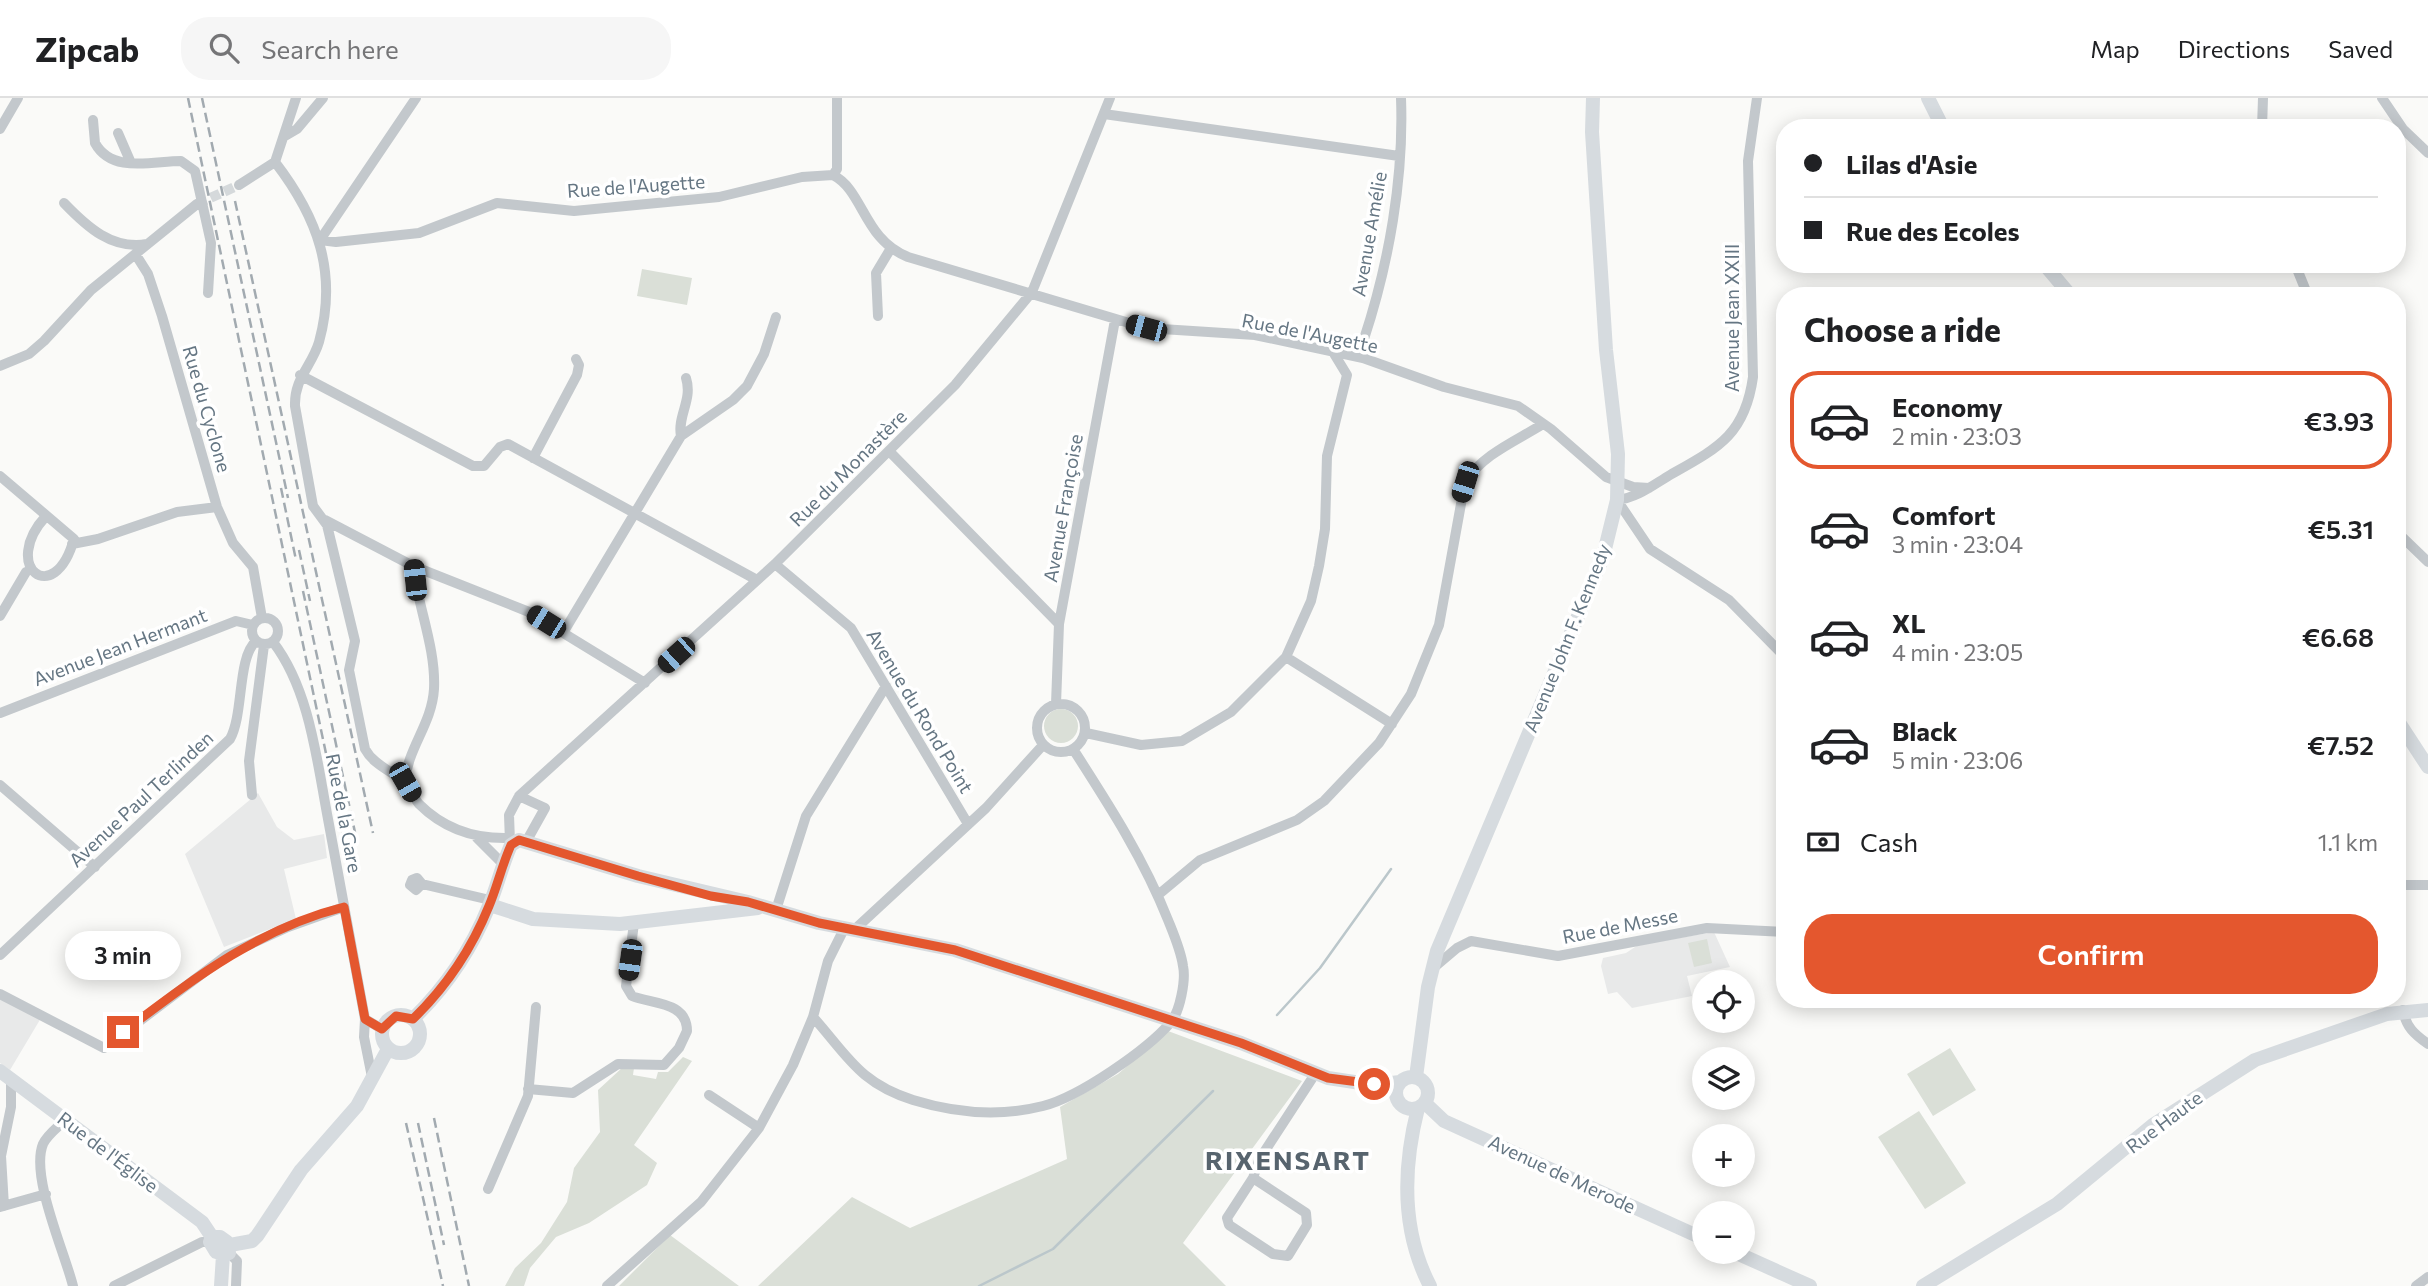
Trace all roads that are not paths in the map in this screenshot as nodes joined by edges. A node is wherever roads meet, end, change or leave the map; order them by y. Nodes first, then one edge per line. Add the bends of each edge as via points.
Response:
1 (18, 98) edge
2 (296, 98) edge
3 (323, 98) edge
4 (416, 98) edge
5 (838, 98) edge
6 (1110, 98) edge
7 (1401, 98) edge
8 (1593, 98) edge
9 (1757, 98) edge
10 (1928, 98) edge
11 (2263, 98) edge
12 (2382, 98) edge
13 (1104, 114) junction
14 (1938, 119) edge
15 (2262, 119) edge
16 (2395, 119) edge
17 (93, 120) dead end
18 (0, 129) edge
19 (2406, 131) edge
20 (118, 133) dead end
21 (285, 136) junction
22 (2428, 153) edge
23 (1399, 156) junction
24 (275, 162) junction
25 (131, 163) junction
26 (833, 175) junction
27 (239, 185) tunnel mouth
28 (64, 203) dead end
29 (197, 204) tunnel mouth
30 (320, 240) junction
31 (151, 243) junction
32 (891, 248) junction
33 (136, 255) junction
34 (2052, 273) edge
35 (2063, 287) edge
36 (1032, 292) junction
37 (208, 293) dead end
38 (878, 316) dead end
39 (776, 317) dead end
40 (1115, 320) junction
41 (1333, 352) junction
42 (576, 359) dead end
43 (0, 366) edge
44 (300, 375) junction
45 (686, 378) dead end
46 (1543, 425) junction
47 (681, 436) junction
48 (890, 452) junction
49 (533, 458) junction
50 (0, 476) edge
51 (1619, 481) junction
52 (1649, 488) junction
53 (1617, 500) junction
54 (218, 507) junction
55 (635, 513) junction
56 (46, 516) junction
57 (325, 520) junction
58 (2406, 541) edge
59 (72, 544) junction
60 (2428, 562) edge
61 (775, 564) junction
62 (414, 565) junction
63 (26, 572) junction
64 (757, 580) junction
65 (0, 616) edge
66 (258, 621) junction
67 (1059, 624) junction
68 (563, 633) junction
69 (264, 643) junction
70 (1776, 648) edge
71 (1286, 657) junction
72 (645, 683) junction
73 (887, 686) junction
74 (1056, 704) junction
75 (0, 713) edge
76 (1392, 724) junction
77 (1086, 733) junction
78 (2406, 733) edge
79 (1043, 744) junction
80 (1073, 749) junction
81 (2428, 767) edge
82 (405, 782) junction
83 (0, 785) edge
84 (252, 795) dead end
85 (519, 796) junction
86 (968, 824) junction
87 (478, 838) junction
88 (510, 841) junction
89 (526, 842) junction
90 (503, 864) junction
91 (95, 867) junction
92 (422, 884) dead end
93 (2406, 885) edge
94 (2428, 885) edge
95 (1158, 895) junction
96 (711, 896) junction
97 (490, 903) junction
98 (344, 907) junction
99 (770, 909) junction
100 (709, 914) junction
101 (634, 923) junction
102 (848, 930) junction
103 (1776, 932) edge
104 (0, 955) edge
105 (1431, 970) junction
106 (0, 993) edge
107 (536, 1007) dead end
108 (2403, 1010) junction
109 (2428, 1010) edge
110 (813, 1017) junction
111 (365, 1019) junction
112 (413, 1019) junction
113 (1172, 1021) junction
114 (382, 1029) junction
115 (2428, 1044) edge
116 (388, 1049) junction
117 (1315, 1074) junction
118 (5, 1075) edge
119 (372, 1077) junction
120 (1416, 1077) junction
121 (1400, 1082) junction
122 (528, 1089) junction
123 (709, 1095) dead end
124 (1421, 1105) junction
125 (65, 1119) junction
126 (1444, 1121) junction
127 (759, 1128) junction
128 (1411, 1133) junction
129 (1253, 1178) junction
130 (488, 1189) dead end
131 (46, 1194) junction
132 (2, 1207) edge
133 (1692, 1234) edge
134 (211, 1239) junction
135 (228, 1251) junction
136 (1755, 1261) edge
137 (2428, 1277) edge
138 (72, 1286) edge
139 (114, 1286) edge
140 (221, 1286) edge
141 (236, 1286) edge
142 (607, 1286) edge
143 (1430, 1286) edge
144 (1810, 1286) edge
145 (1923, 1286) edge
146 (2416, 1286) edge

1 - 18 street
2 - 21 street
3 - 21 street via 297,129
4 - 30 street
5 - 26 street via 837,169
6 - 13 street, Rue du Monastère
7 - 23 street, Avenue Amélie
8 - 51 street, Avenue John F. Kennedy via 1606,350
9 - 52 street, Avenue Jean XXIII via 1748,162 1750,400 1727,440
10 - 14 street
11 - 15 street
12 - 16 street
13 - 23 street
13 - 36 street, Rue du Monastère
17 - 25 street via 101,152
19 - 22 street
20 - 25 street
21 - 24 street
23 - 41 street, Avenue Amélie via 1387,250 1368,327 1361,343
24 - 27 street
24 - 30 street
25 - 37 street via 181,161 195,171 211,243
26 - 30 street, Rue de l'Augette via 802,177 719,197 574,211 497,203 419,233
26 - 32 street, Rue de l'Augette
28 - 31 street via 108,240 129,246
29 - 31 street
30 - 44 street via 327,272 326,296 317,346
31 - 33 street
32 - 36 street, Rue de l'Augette via 908,257
32 - 38 street via 876,273
33 - 43 street via 91,290 29,354
33 - 54 street, Rue du Cyclone via 158,305
34 - 35 street
36 - 40 street, Rue de l'Augette
36 - 48 street, Rue du Monastère via 955,386
39 - 47 street via 747,386
40 - 41 street, Rue de l'Augette via 1177,332 1255,335
40 - 67 street, Avenue Françoise
41 - 46 street, Rue de l'Augette via 1518,406
41 - 71 street via 1347,375 1327,456 1321,555 1311,601
42 - 49 street via 577,375
44 - 49 street via 473,466 484,466 504,444
44 - 57 street via 295,396 309,490 315,510
45 - 47 street via 690,391
46 - 51 street, Rue de l'Augette via 1605,477
46 - 76 street via 1487,458 1465,482 1439,625 1411,694
47 - 55 street
48 - 61 street, Rue du Monastère
48 - 67 street
49 - 55 street
50 - 56 street
51 - 52 street
51 - 53 street, Avenue John F. Kennedy
52 - 53 street, Avenue Jean XXIII
53 - 70 street via 1650,549 1729,600
53 - 105 street, Avenue John F. Kennedy via 1603,557 1450,914
54 - 59 street via 177,512
54 - 66 street, Rue du Cyclone via 233,544 253,567
55 - 64 street
55 - 68 street
56 - 59 street via 74,539
56 - 63 street via 19,545 18,557
57 - 62 street
57 - 82 street via 355,641 349,670 366,749
58 - 60 street
59 - 63 street via 64,563 53,573 36,576
61 - 64 street, Rue du Monastère
61 - 73 street, Avenue du Rond Point via 851,628
62 - 68 street via 529,612
62 - 82 street via 434,689 427,724 407,764
63 - 65 street
64 - 72 street, Rue du Monastère
66 - 69 street via 252,634
66 - 69 street via 268,618 278,632
66 - 75 street, Avenue Jean Hermant via 236,621
67 - 74 street, Avenue Françoise
68 - 72 street
69 - 84 street via 249,761
69 - 91 street, Avenue Paul Terlinden via 251,645 239,715 230,739
69 - 98 street, Rue de la Gare via 284,656 303,708
71 - 76 street
71 - 77 street via 1231,712 1182,741 1141,745
72 - 85 street, Rue du Monastère
73 - 86 street, Avenue du Rond Point
73 - 99 street via 806,816
74 - 77 street via 1079,711
74 - 79 street via 1045,709 1037,725
76 - 95 street via 1380,743 1324,801 1284,826 1200,860
77 - 80 street
78 - 81 street
79 - 80 street via 1059,751
79 - 86 street
80 - 95 street via 1129,838
82 - 87 street via 433,816
83 - 91 street
85 - 88 street via 509,815
85 - 89 street via 545,808
86 - 102 street
87 - 88 street
87 - 90 street
88 - 89 street
88 - 90 street
89 - 96 street
90 - 97 street
91 - 104 street, Avenue Paul Terlinden
92 - 97 street
93 - 94 street
95 - 113 street via 1183,966
96 - 99 street
96 - 100 street
97 - 101 street via 533,919
97 - 112 street via 451,975
98 - 106 street via 228,955 104,1048
98 - 111 street, Rue de la Gare
99 - 100 street
99 - 102 street
100 - 101 street
101 - 122 street via 626,986 632,996 668,1005 682,1014 687,1031 679,1048 664,1065 618,1064 573,1093
102 - 110 street via 828,961
102 - 113 street via 955,950
103 - 105 street, Rue de Messe via 1707,928 1558,956 1471,941
105 - 120 street, Avenue John F. Kennedy
107 - 122 street
108 - 109 street, Rue Haute
108 - 115 street via 2411,1031
108 - 145 street, Rue Haute via 2255,1060 2154,1125 2057,1204
110 - 113 street via 852,1065 886,1089 940,1107 992,1113 1044,1105 1077,1092
110 - 127 street
111 - 114 street
111 - 119 street, Rue de la Gare
112 - 114 street via 396,1016
112 - 116 street via 420,1033 416,1045 404,1053
113 - 117 street
114 - 116 street
116 - 119 street
117 - 121 street via 1348,1083
117 - 129 street via 1259,1160
118 - 125 street, Rue de l'Église
118 - 132 street via 11,1107 1,1156
119 - 135 street via 351,1114 301,1170 257,1236
120 - 121 street
120 - 124 street via 1426,1085 1428,1096
121 - 124 street via 1399,1102 1411,1109
122 - 130 street
123 - 127 street
124 - 126 street, Avenue de Merode
124 - 128 street
125 - 131 street via 41,1151
125 - 134 street, Rue de l'Église via 202,1222
126 - 128 street via 1423,1122
126 - 133 street, Avenue de Merode
127 - 142 street via 701,1202
128 - 143 street via 1409,1220
129 - 129 street via 1306,1213 1307,1225 1288,1256 1273,1254 1229,1225 1227,1219
131 - 132 street
131 - 138 street
134 - 135 street, Rue de l'Église via 216,1252
134 - 139 street
135 - 140 street
135 - 141 street via 236,1261
136 - 144 street
137 - 146 street

